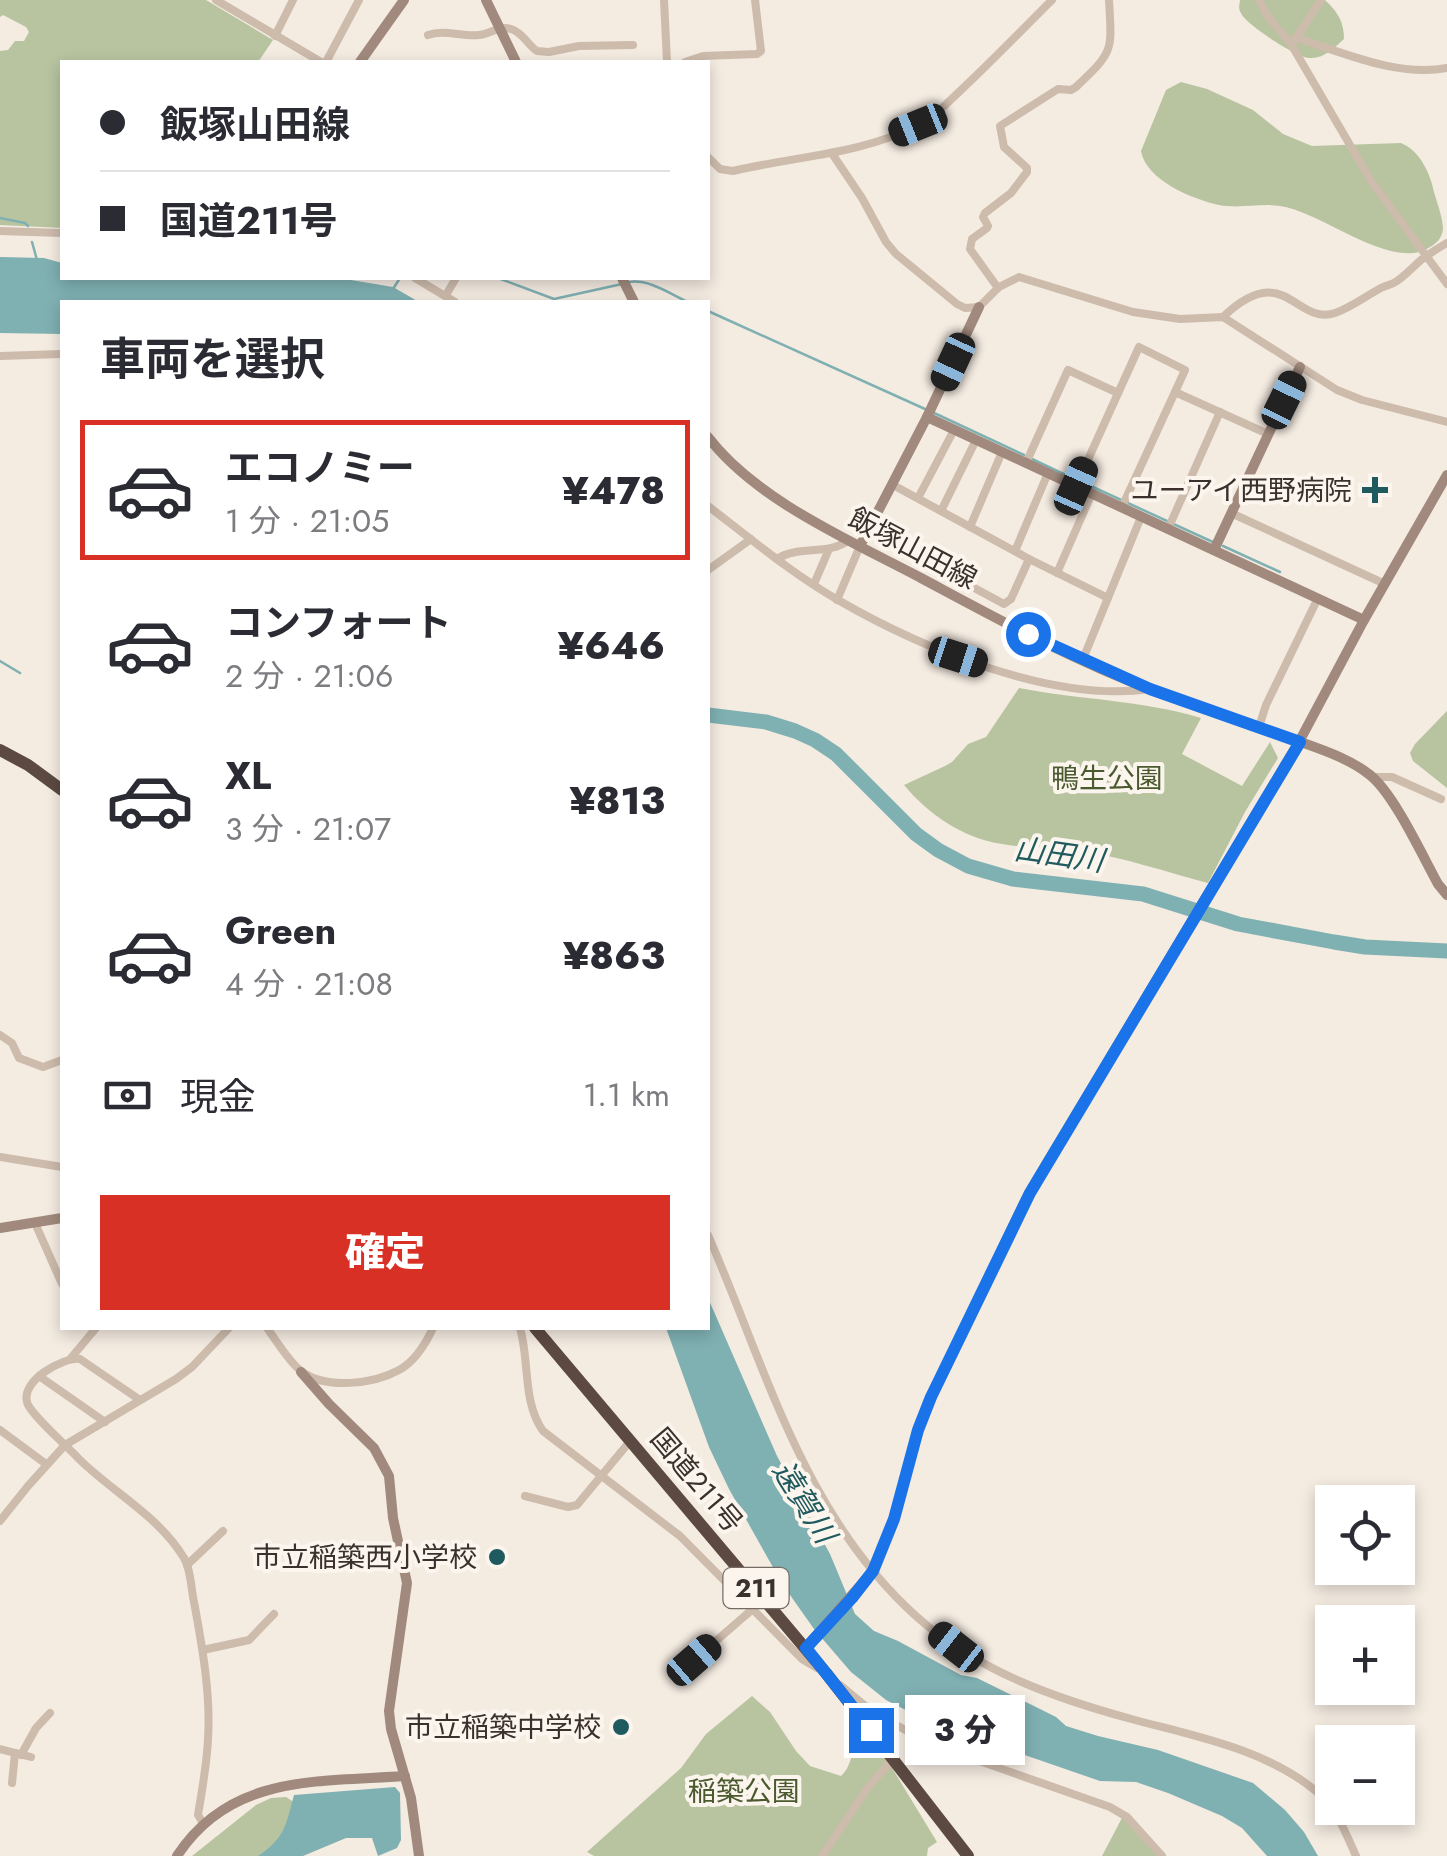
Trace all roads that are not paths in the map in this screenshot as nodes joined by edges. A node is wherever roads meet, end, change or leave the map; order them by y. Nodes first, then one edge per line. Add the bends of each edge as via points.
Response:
1 (293, 0) edge
2 (359, 0) edge
3 (404, 0) edge
4 (486, 0) edge
5 (664, 0) edge
6 (754, 0) edge
7 (1052, 0) edge
8 (1109, 0) edge
9 (1259, 0) edge
10 (1322, 0) edge
11 (221, 2) edge
12 (500, 28) junction
13 (428, 35) dead end
14 (275, 36) junction
15 (1294, 41) junction
16 (633, 45) dead end
17 (320, 60) edge
18 (325, 60) edge
19 (361, 60) edge
20 (515, 60) edge
21 (667, 60) edge
22 (691, 60) edge
23 (1447, 68) edge
24 (833, 154) junction
25 (710, 158) edge
26 (0, 231) edge
27 (60, 233) edge
28 (1447, 243) edge
29 (1425, 256) junction
30 (419, 280) edge
31 (455, 280) edge
32 (1447, 284) edge
33 (998, 288) junction
34 (446, 295) junction
35 (452, 300) edge
36 (979, 306) junction
37 (1224, 317) junction
38 (60, 354) edge
39 (0, 356) edge
40 (1300, 367) junction
41 (1175, 392) junction
42 (1118, 393) junction
43 (1220, 412) junction
44 (926, 417) junction
45 (1447, 422) edge
46 (954, 430) junction
47 (1268, 434) junction
48 (710, 440) edge
49 (976, 440) junction
50 (1002, 452) junction
51 (1026, 462) junction
52 (1048, 473) junction
53 (1447, 475) edge
54 (892, 485) junction
55 (1076, 486) junction
56 (1092, 493) junction
57 (918, 498) junction
58 (710, 508) edge
59 (1122, 508) junction
60 (941, 511) junction
61 (1231, 513) junction
62 (1142, 516) junction
63 (970, 527) junction
64 (1168, 528) junction
65 (868, 531) junction
66 (752, 540) junction
67 (849, 540) junction
68 (860, 546) junction
69 (829, 549) junction
70 (1214, 550) junction
71 (1015, 551) junction
72 (777, 559) junction
73 (1029, 559) junction
74 (710, 569) edge
75 (1058, 573) junction
76 (814, 584) junction
77 (1385, 584) junction
78 (1108, 598) junction
79 (1318, 598) junction
80 (837, 600) junction
81 (1364, 620) junction
82 (1083, 660) junction
83 (1150, 689) junction
84 (1259, 727) junction
85 (1300, 742) junction
86 (0, 750) edge
87 (1373, 777) junction
88 (60, 789) edge
89 (1441, 798) dead end
90 (1447, 895) edge
91 (0, 1035) edge
92 (60, 1061) edge
93 (0, 1157) edge
94 (60, 1166) edge
95 (60, 1218) edge
96 (35, 1222) junction
97 (0, 1228) edge
98 (710, 1240) edge
99 (60, 1279) edge
100 (94, 1330) edge
101 (227, 1330) edge
102 (269, 1330) edge
103 (432, 1330) edge
104 (520, 1330) edge
105 (536, 1330) edge
106 (72, 1358) junction
107 (301, 1372) junction
108 (39, 1376) junction
109 (140, 1400) junction
110 (106, 1422) junction
111 (1, 1433) edge
112 (630, 1440) junction
113 (65, 1445) junction
114 (46, 1464) junction
115 (601, 1475) junction
116 (525, 1496) dead end
117 (0, 1521) edge
118 (223, 1531) dead end
119 (187, 1565) junction
120 (873, 1571) junction
121 (760, 1602) junction
122 (274, 1614) dead end
123 (808, 1645) junction
124 (203, 1650) junction
125 (694, 1660) dead end
126 (826, 1672) junction
127 (50, 1713) dead end
128 (0, 1749) edge
129 (18, 1754) junction
130 (31, 1758) dead end
131 (894, 1758) junction
132 (405, 1776) junction
133 (12, 1783) dead end
134 (203, 1823) junction
135 (177, 1856) edge
136 (419, 1856) edge
137 (822, 1856) edge
138 (968, 1856) edge
139 (1162, 1856) edge
140 (1356, 1856) edge

1 - 14 street
2 - 18 street
3 - 19 street
4 - 12 street
5 - 21 street
6 - 22 street via 761,51
7 - 24 street via 937,113
8 - 33 street via 1108,55 1076,87 1058,90 1000,126 1004,147 1026,172 985,213 988,228 970,244
9 - 15 street
10 - 15 street
11 - 14 street
12 - 13 street via 484,35
12 - 16 street via 519,33 537,51
12 - 20 street
14 - 17 street
15 - 23 street via 1398,68
15 - 29 street via 1371,181
24 - 25 street via 726,172
24 - 36 street via 896,254 956,304
26 - 27 street
28 - 29 street
29 - 32 street
29 - 37 street via 1395,283 1332,314 1319,316 1287,296 1268,293 1252,294
30 - 34 street
31 - 34 street
33 - 36 street
33 - 37 street via 1019,278 1134,312
34 - 35 street
36 - 44 street
37 - 40 street
38 - 39 street
40 - 45 street via 1362,400
40 - 47 street
41 - 42 street via 1186,370 1139,347
41 - 43 street
41 - 59 street
42 - 51 street via 1068,370
42 - 55 street
43 - 47 street
43 - 64 street
44 - 46 street
44 - 54 street
46 - 49 street
46 - 57 street
47 - 61 street
48 - 67 street, 飯塚山田線 via 744,477
49 - 50 street
49 - 60 street
50 - 51 street
50 - 63 street
51 - 52 street
52 - 55 street
52 - 71 street
53 - 77 street
54 - 57 street
54 - 65 street
55 - 56 street
56 - 59 street
56 - 75 street
57 - 60 street
58 - 66 street
59 - 62 street
60 - 63 street
61 - 70 street
61 - 77 street
62 - 64 street
62 - 78 street
63 - 71 street
64 - 70 street
65 - 68 street
65 - 73 street via 1004,604
66 - 72 street
66 - 74 street
67 - 68 street, 飯塚山田線
67 - 69 street
68 - 80 street
68 - 82 street, 飯塚山田線
69 - 72 street
69 - 76 street
70 - 79 street
71 - 73 street
72 - 76 street
73 - 75 street
75 - 78 street
76 - 80 street
77 - 81 street
78 - 82 street
79 - 81 street
79 - 84 street
80 - 83 street via 1000,671 1110,692
81 - 85 street
82 - 83 street, 飯塚山田線
83 - 84 street, 飯塚山田線
84 - 85 street, 飯塚山田線
85 - 87 street, 飯塚山田線
85 - 120 street via 1030,1193 931,1397
86 - 88 highway
87 - 89 street via 1392,777
87 - 90 street, 飯塚山田線
91 - 92 street via 19,1058 43,1067
93 - 94 street
95 - 96 street
96 - 97 street
96 - 99 street
98 - 120 street via 789,1437 839,1527
100 - 106 street
101 - 109 street via 192,1367
102 - 107 street
103 - 107 street via 400,1370 378,1378 330,1384
104 - 115 street via 532,1412 543,1431
105 - 112 highway, 国道211号 / 211
106 - 108 street
106 - 109 street
107 - 132 street via 374,1448 389,1476 407,1583 389,1711
108 - 110 street
108 - 113 street via 27,1403
109 - 110 street
110 - 113 street
111 - 114 street
112 - 115 street
112 - 121 highway, 国道211号 / 211
113 - 114 street
113 - 119 street via 137,1507
114 - 117 street
115 - 116 street via 578,1505
115 - 126 street via 680,1536 802,1658
118 - 119 street
119 - 124 street
120 - 123 street
120 - 140 street via 956,1647 1024,1684 1186,1732 1287,1772 1333,1810
121 - 123 highway, 国道211号 / 211
121 - 125 street, bridge
122 - 124 street via 250,1640
123 - 126 highway, 国道211号 / 211
124 - 134 street via 209,1735 198,1815
126 - 131 highway, 国道211号 / 211
126 - 139 street via 874,1713 932,1744 1110,1807
127 - 129 street
128 - 129 street
129 - 130 street
129 - 133 street
131 - 137 street
131 - 138 highway, 国道211号 / 211
132 - 134 street via 281,1785
132 - 136 street
134 - 135 street

